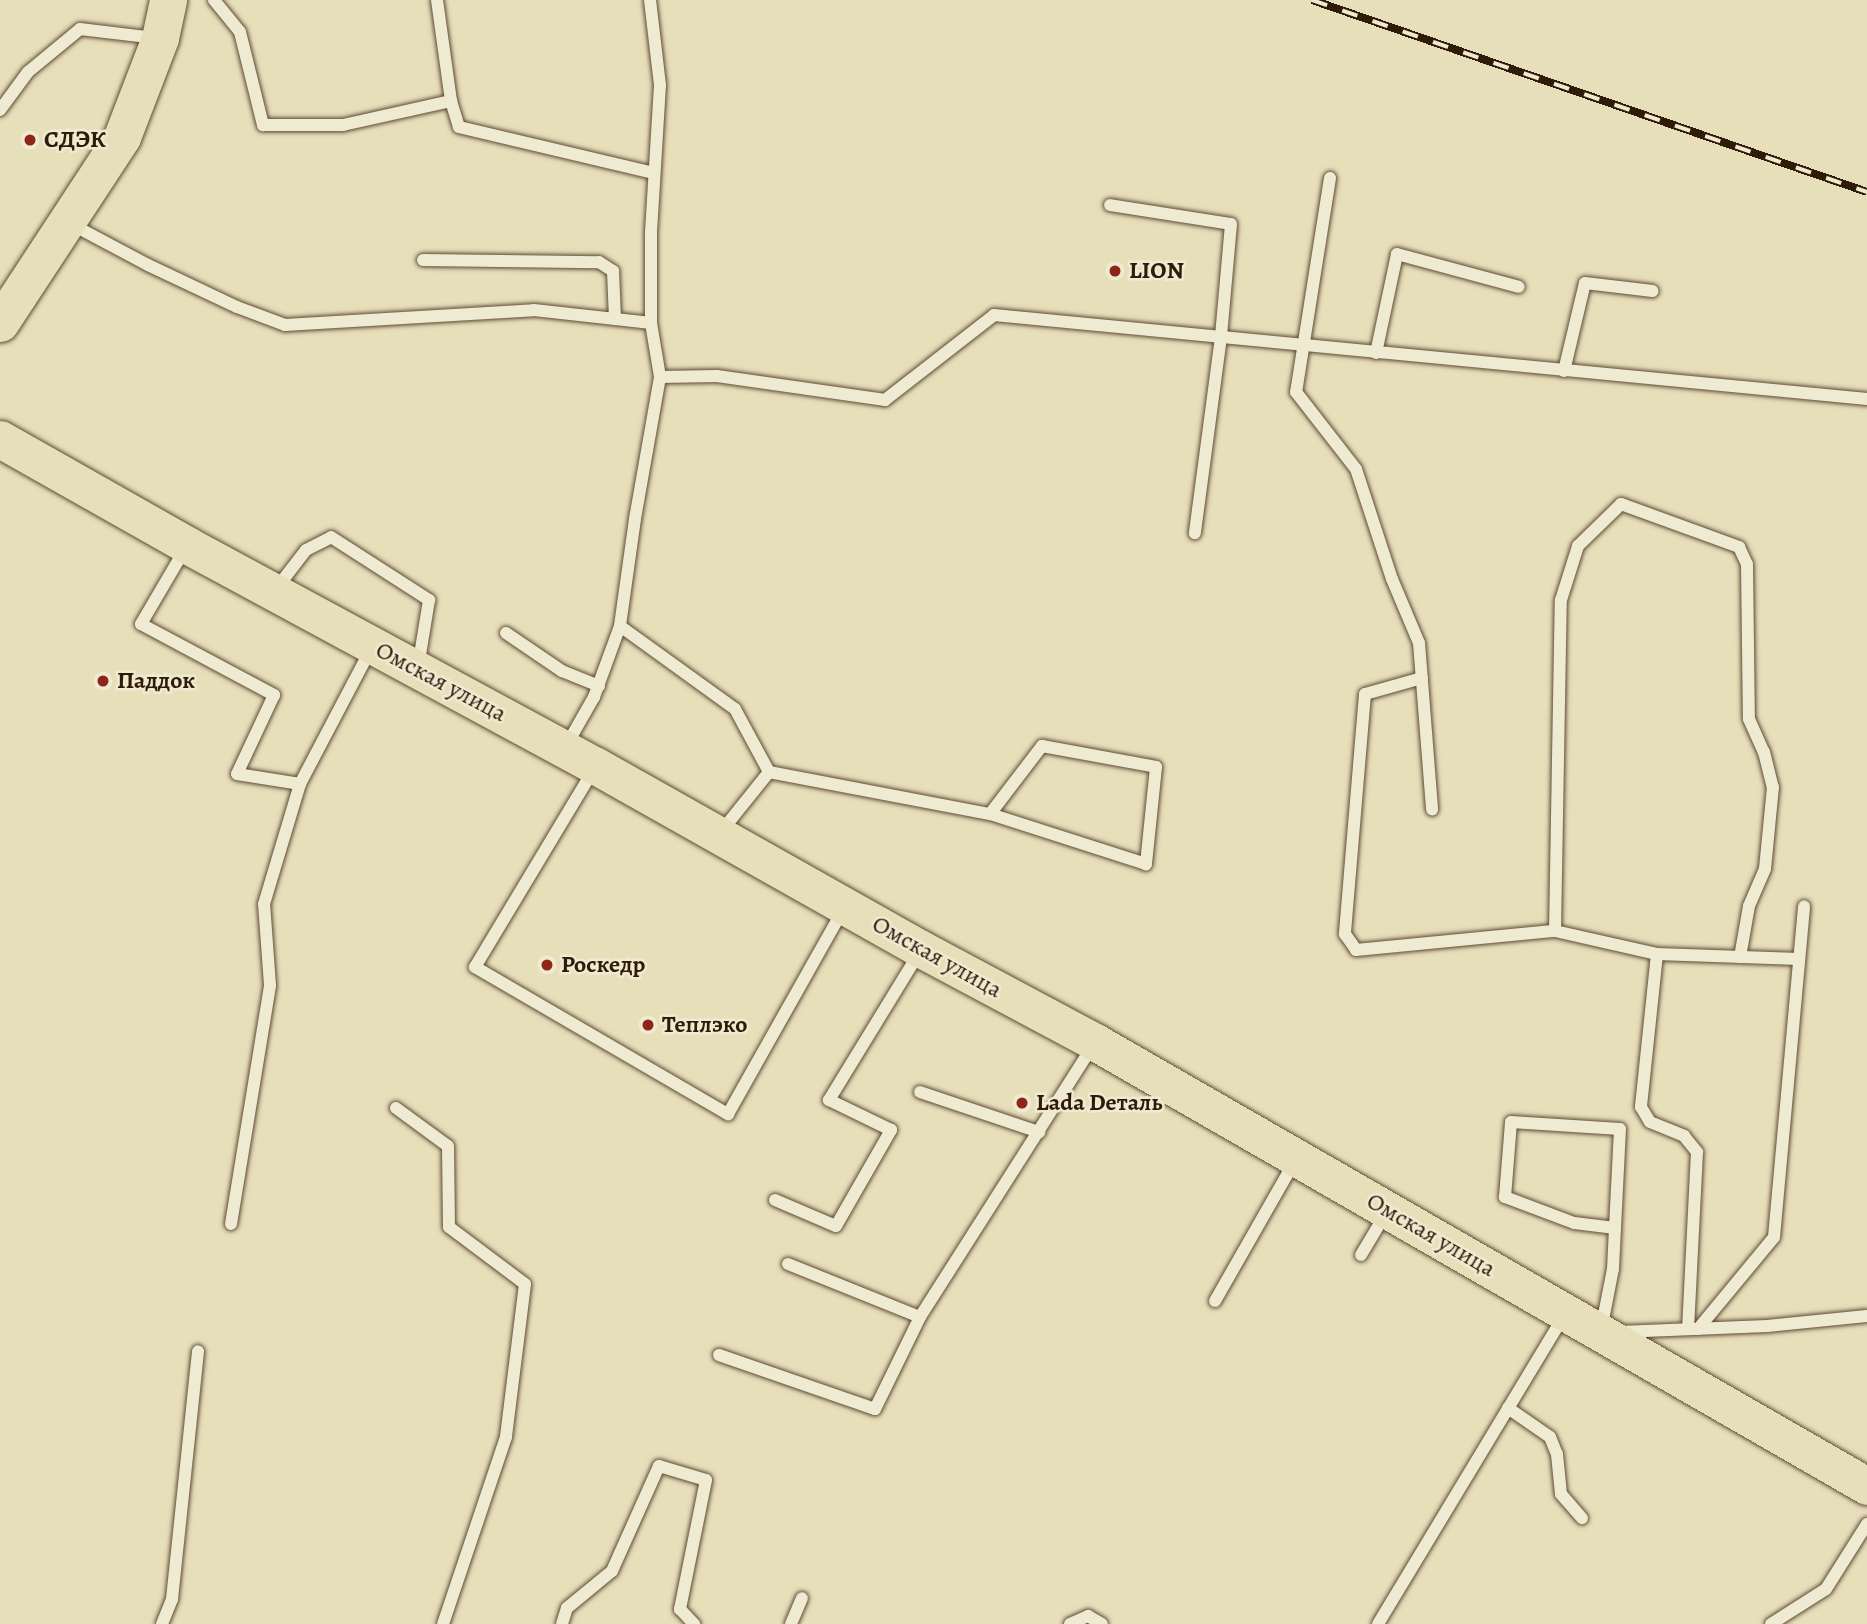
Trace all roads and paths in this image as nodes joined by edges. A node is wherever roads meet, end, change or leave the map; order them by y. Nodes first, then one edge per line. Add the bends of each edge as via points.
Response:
1 (167, 0) edge
2 (214, 0) edge
3 (437, 0) edge
4 (650, 0) edge
5 (159, 38) junction
6 (451, 102) junction
7 (0, 110) edge
8 (654, 173) junction
9 (1330, 178) dead end
10 (1110, 205) dead end
11 (67, 222) junction
12 (423, 260) dead end
13 (1519, 287) dead end
14 (1653, 290) dead end
15 (615, 319) junction
16 (0, 323) edge
17 (651, 323) junction
18 (1221, 337) junction
19 (1302, 345) junction
20 (1376, 353) junction
21 (1564, 370) junction
22 (660, 377) junction
23 (1867, 399) edge
24 (0, 439) edge
25 (1195, 533) dead end
26 (187, 545) junction
27 (274, 592) junction
28 (620, 626) junction
29 (506, 633) dead end
30 (373, 646) junction
31 (418, 668) junction
32 (1422, 678) junction
33 (598, 686) junction
34 (580, 758) junction
35 (769, 772) junction
36 (300, 784) junction
37 (1432, 809) dead end
38 (989, 814) junction
39 (718, 836) junction
40 (1804, 906) dead end
41 (845, 907) junction
42 (1555, 931) junction
43 (921, 949) junction
44 (1657, 954) junction
45 (1740, 957) junction
46 (1799, 959) junction
47 (1095, 1042) junction
48 (920, 1092) dead end
49 (396, 1108) dead end
50 (1039, 1132) junction
51 (1297, 1158) junction
52 (775, 1200) dead end
53 (1388, 1210) junction
54 (231, 1224) dead end
55 (1615, 1228) junction
56 (1361, 1255) dead end
57 (788, 1264) dead end
58 (1215, 1301) dead end
59 (1566, 1313) junction
60 (1867, 1316) edge
61 (920, 1317) junction
62 (1693, 1329) junction
63 (1600, 1333) junction
64 (198, 1351) dead end
65 (719, 1355) dead end
66 (1508, 1408) junction
67 (1867, 1486) edge
68 (1582, 1518) dead end
69 (1867, 1524) edge
70 (802, 1598) dead end
71 (162, 1624) edge
72 (443, 1624) edge
73 (562, 1624) edge
74 (694, 1624) edge
75 (791, 1624) edge
76 (1070, 1624) edge
77 (1102, 1624) edge
78 (1378, 1624) edge
79 (1771, 1624) edge

1 - 5 main road
2 - 6 lane via 240,32 263,125 343,125
3 - 6 lane
4 - 8 lane via 660,85
5 - 7 lane via 80,29 28,72
5 - 11 main road via 122,137
6 - 8 lane via 459,127
8 - 17 lane
9 - 19 lane
10 - 18 lane via 1231,224
11 - 15 lane via 148,265 285,325 534,310
11 - 16 main road
12 - 15 lane via 599,262 612,271
13 - 20 lane via 1397,254
14 - 21 lane via 1585,283
15 - 17 lane
17 - 22 lane
18 - 19 lane
18 - 22 lane via 994,315 886,400 717,376
18 - 25 lane
19 - 20 lane
19 - 32 lane via 1296,392 1356,469 1392,579 1419,643
20 - 21 lane
21 - 23 lane
22 - 28 lane
24 - 26 main road, Омская улица
26 - 27 main road, Омская улица
26 - 36 lane via 141,624 274,695 237,774
27 - 30 main road, Омская улица
27 - 31 lane via 306,550 331,537 429,600
28 - 33 lane
28 - 35 lane via 735,709
29 - 33 lane via 562,671
30 - 31 main road, Омская улица
30 - 36 lane
31 - 34 main road, Омская улица
32 - 37 lane
32 - 42 lane via 1365,694 1345,934 1356,950
33 - 34 lane
34 - 39 main road, Омская улица
34 - 41 lane via 475,967 728,1114
35 - 38 lane
35 - 39 lane
36 - 54 lane via 264,904 270,985
38 - 38 lane via 1042,746 1156,766 1146,864
39 - 41 main road, Омская улица
40 - 46 lane
41 - 43 main road, Омская улица
42 - 44 lane
42 - 45 lane via 1561,600 1578,545 1621,504 1739,547 1747,564 1749,719 1765,752 1773,787 1765,869 1749,906
43 - 47 main road, Омская улица
43 - 52 lane via 829,1100 891,1130 836,1226
44 - 45 lane
44 - 62 lane via 1641,1107 1650,1122 1684,1136 1697,1152
45 - 46 lane
46 - 62 lane via 1774,1237
47 - 50 lane
47 - 51 main road, Омская улица
48 - 50 lane
49 - 72 lane via 448,1146 449,1227 525,1284 506,1437
50 - 61 lane
51 - 53 main road, Омская улица
51 - 58 lane
53 - 56 lane
53 - 59 main road, Омская улица
55 - 55 lane via 1574,1223 1505,1198 1511,1122 1620,1129
55 - 63 lane via 1613,1269
57 - 61 lane
59 - 63 main road, Омская улица
59 - 66 lane
60 - 62 lane
61 - 65 lane via 874,1409
62 - 63 lane
63 - 67 main road, Омская улица
64 - 71 lane via 172,1599
66 - 68 lane via 1550,1437 1557,1454 1561,1494
66 - 78 lane
69 - 79 lane via 1826,1588
70 - 75 lane
73 - 74 lane via 567,1608 612,1571 659,1465 706,1480 680,1609
76 - 77 lane via 1088,1616

